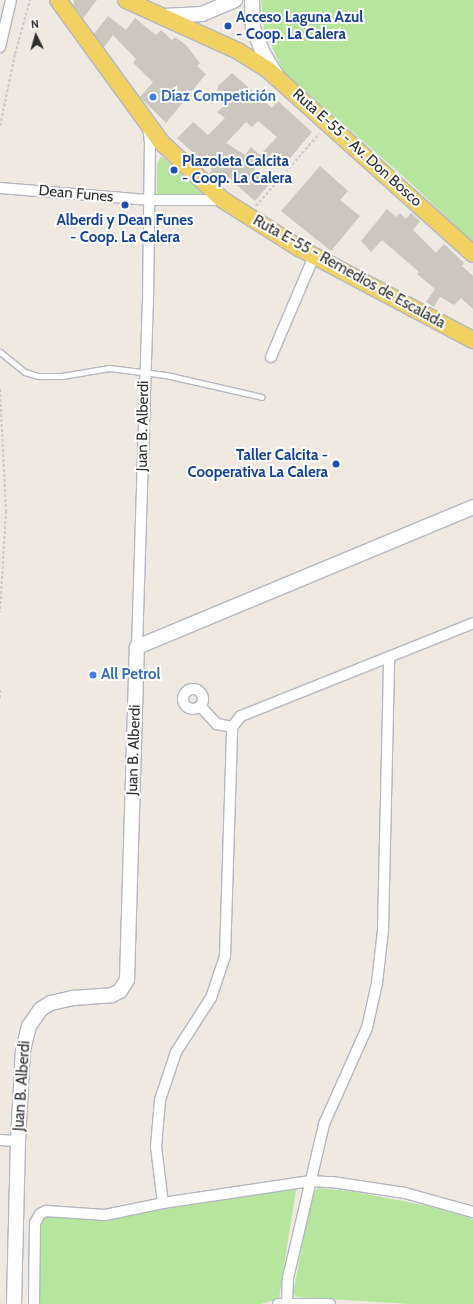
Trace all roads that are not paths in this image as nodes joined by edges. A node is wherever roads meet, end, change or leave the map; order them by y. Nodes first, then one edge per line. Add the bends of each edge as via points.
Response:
1 (11, 0) edge
2 (58, 0) edge
3 (126, 0) edge
4 (235, 0) edge
5 (252, 0) edge
6 (164, 16) junction
7 (0, 47) edge
8 (278, 77) junction
9 (147, 124) junction
10 (0, 188) edge
11 (148, 200) junction
12 (223, 200) junction
13 (473, 254) edge
14 (314, 256) junction
15 (473, 340) edge
16 (0, 352) edge
17 (271, 357) dead end
18 (144, 372) junction
19 (262, 397) dead end
20 (473, 507) edge
21 (473, 623) edge
22 (137, 647) junction
23 (389, 657) junction
24 (200, 706) dead end
25 (232, 726) junction
26 (0, 1140) edge
27 (18, 1141) junction
28 (310, 1181) junction
29 (163, 1203) junction
30 (473, 1212) edge
31 (284, 1303) edge
32 (14, 1304) edge
33 (34, 1304) edge
34 (330, 1304) edge

1 - 7 street
2 - 9 main road, Ruta E-55 - Remedios de Escalada
3 - 6 main road, Ruta E-55 - Av. Don Bosco
4 - 6 street via 202,14
5 - 8 street via 253,28 263,53
6 - 8 main road, Ruta E-55 - Av. Don Bosco via 238,51
8 - 13 main road, Ruta E-55 - Av. Don Bosco
9 - 11 street, Juan B. Alberdi via 150,143
9 - 12 main road, Ruta E-55 - Remedios de Escalada via 177,159
10 - 11 street, Dean Funes
11 - 12 street, Dean Funes
11 - 18 street, Juan B. Alberdi via 148,309
12 - 14 main road, Ruta E-55 - Remedios de Escalada
14 - 15 main road, Ruta E-55 - Remedios de Escalada
14 - 17 street
16 - 18 lane via 25,372 38,376 62,376 96,369
18 - 19 lane
18 - 22 street, Juan B. Alberdi
20 - 22 street
21 - 23 street
22 - 27 street, Juan B. Alberdi via 127,980 120,991 112,995 61,1000 34,1016 28,1026 22,1050
23 - 25 street via 241,716
23 - 28 street via 383,930 379,969 367,1028 329,1109
24 - 25 street via 217,724
25 - 29 street via 225,956 211,998 176,1052 160,1100 156,1147
26 - 27 street
27 - 32 street, Juan B. Alberdi
28 - 29 street
28 - 30 street via 405,1193
28 - 31 street
29 - 33 street via 105,1215 46,1211 40,1214 35,1223
31 - 34 street

